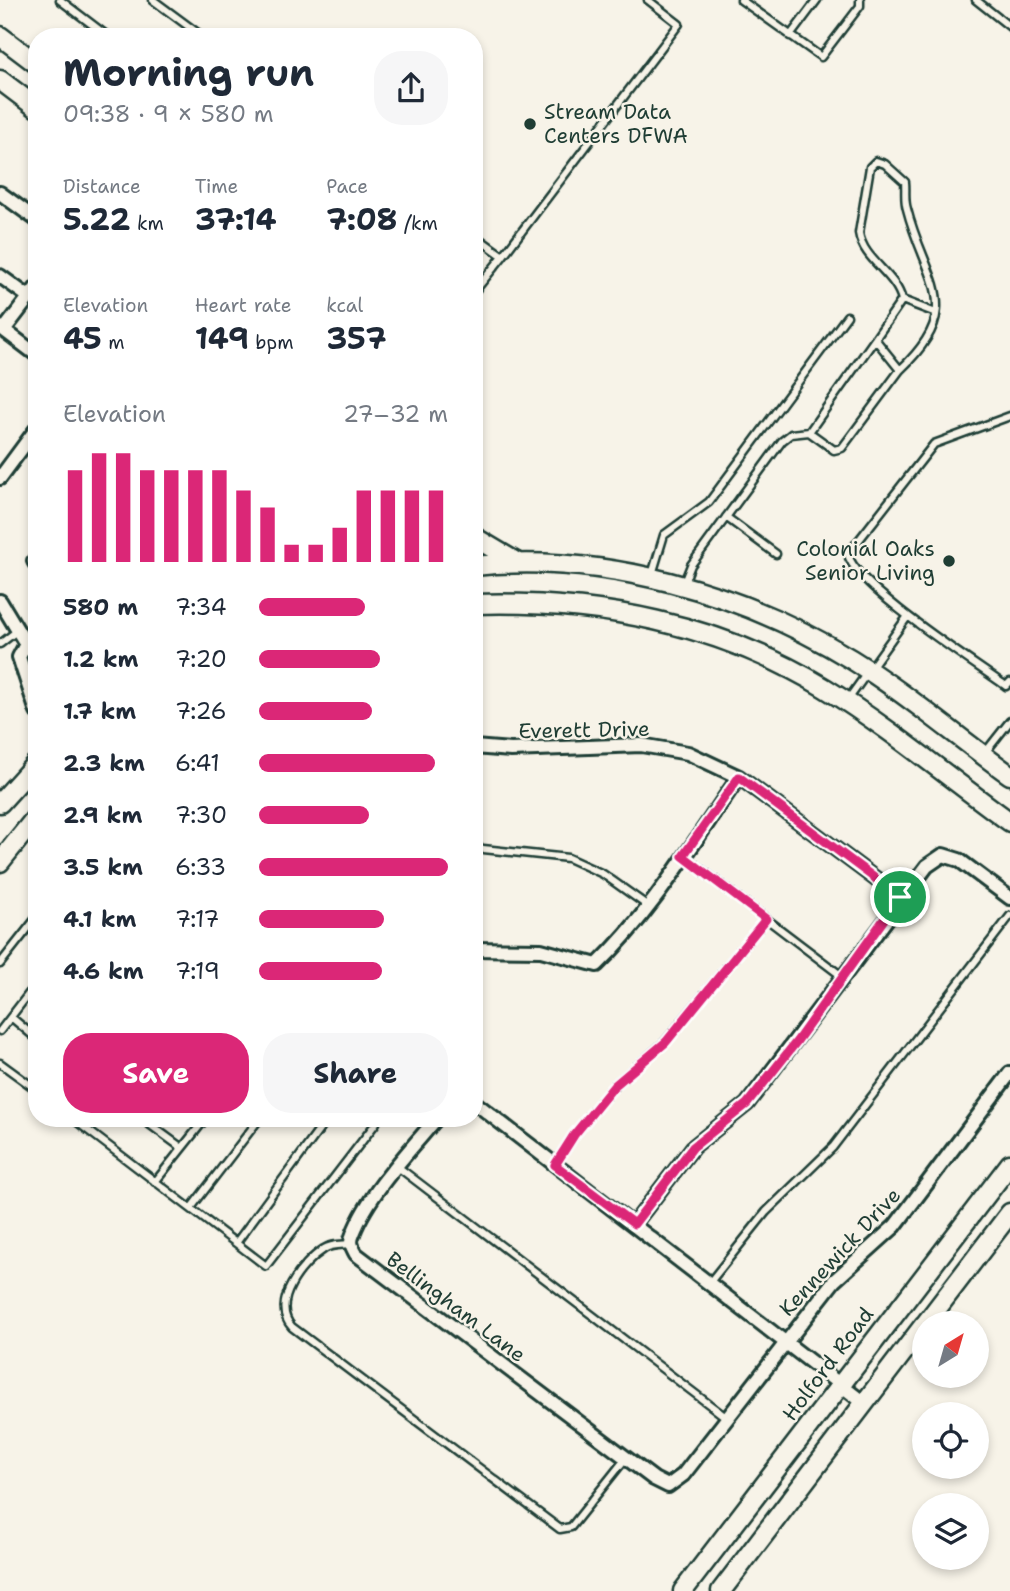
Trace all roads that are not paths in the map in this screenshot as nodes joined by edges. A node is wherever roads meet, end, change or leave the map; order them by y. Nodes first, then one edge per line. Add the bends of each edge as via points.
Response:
1 (60, 0) edge
2 (153, 0) edge
3 (648, 0) edge
4 (741, 0) edge
5 (817, 0) edge
6 (860, 0) edge
7 (976, 0) edge
8 (1010, 27) edge
9 (96, 28) edge
10 (191, 28) edge
11 (0, 36) edge
12 (790, 36) junction
13 (28, 57) edge
14 (0, 80) edge
15 (28, 101) edge
16 (0, 193) edge
17 (28, 213) edge
18 (483, 242) edge
19 (503, 256) junction
20 (0, 276) edge
21 (483, 281) edge
22 (28, 290) edge
23 (28, 298) edge
24 (902, 300) junction
25 (936, 313) junction
26 (847, 316) dead end
27 (2, 329) edge
28 (875, 339) junction
29 (28, 348) edge
30 (900, 370) junction
31 (1010, 416) edge
32 (809, 432) junction
33 (28, 440) edge
34 (0, 478) edge
35 (726, 517) junction
36 (483, 544) edge
37 (776, 554) dead end
38 (516, 562) junction
39 (483, 565) edge
40 (651, 579) junction
41 (682, 587) junction
42 (0, 601) edge
43 (483, 604) edge
44 (908, 616) junction
45 (19, 629) junction
46 (0, 644) edge
47 (26, 644) joint
48 (869, 672) junction
49 (28, 680) edge
50 (1010, 682) edge
51 (846, 702) junction
52 (1010, 721) edge
53 (483, 748) edge
54 (983, 755) junction
55 (28, 772) edge
56 (1010, 775) edge
57 (739, 777) junction
58 (0, 803) edge
59 (1010, 822) edge
60 (28, 827) edge
61 (483, 849) edge
62 (683, 856) junction
63 (0, 862) edge
64 (900, 897) junction
65 (1010, 898) edge
66 (648, 906) junction
67 (1010, 916) edge
68 (766, 919) junction
69 (28, 932) edge
70 (483, 949) edge
71 (0, 964) edge
72 (843, 977) junction
73 (28, 995) edge
74 (11, 1017) junction
75 (0, 1031) edge
76 (28, 1031) edge
77 (0, 1063) edge
78 (1010, 1073) edge
79 (28, 1083) edge
80 (483, 1109) edge
81 (84, 1127) edge
82 (153, 1127) edge
83 (199, 1127) edge
84 (253, 1127) edge
85 (321, 1127) edge
86 (373, 1127) edge
87 (430, 1127) edge
88 (182, 1148) junction
89 (1010, 1164) edge
90 (555, 1165) junction
91 (398, 1167) junction
92 (155, 1182) junction
93 (191, 1209) junction
94 (1010, 1213) edge
95 (634, 1224) junction
96 (236, 1243) junction
97 (351, 1244) junction
98 (709, 1282) junction
99 (935, 1311) edge
100 (785, 1341) junction
101 (912, 1341) edge
102 (840, 1385) junction
103 (864, 1403) junction
104 (727, 1418) junction
105 (626, 1458) junction
106 (668, 1486) joint
107 (683, 1591) edge
108 (721, 1591) edge

1 - 9 lane
2 - 10 lane
3 - 19 lane via 679,24
4 - 12 lane
5 - 12 lane
6 - 12 lane via 821,57
7 - 8 lane
11 - 13 main road
14 - 15 main road
16 - 17 street
18 - 19 lane
19 - 21 lane
20 - 22 street
23 - 27 street
24 - 25 lane
24 - 25 lane via 861,243 859,233 870,167 876,161 905,182 906,208 933,276
24 - 28 lane
25 - 30 lane via 928,341
26 - 40 lane via 709,502 664,535
27 - 29 street
28 - 30 lane
28 - 32 lane
30 - 32 lane via 842,448 834,450
31 - 44 lane via 934,444 848,554 863,578
32 - 35 lane via 782,440
33 - 34 street
35 - 37 lane
35 - 41 lane via 691,565
36 - 38 main road
38 - 39 main road
38 - 40 main road via 584,566
40 - 41 main road
41 - 48 main road via 790,626
42 - 45 street
43 - 51 main road via 590,608 660,621 760,655
44 - 48 lane
44 - 50 lane via 1006,686
45 - 46 lane
45 - 47 street
47 - 49 street via 19,657
48 - 51 lane
48 - 54 main road
51 - 59 main road
52 - 54 lane
53 - 57 street, Everett Drive via 641,745 688,753
54 - 56 main road
55 - 58 main road
57 - 62 street
57 - 64 street, Everett Drive
60 - 63 main road
61 - 66 lane via 568,858 603,874
62 - 66 street
62 - 68 lane
64 - 65 street via 943,855 959,860
64 - 72 street
66 - 70 street via 597,965 541,950
67 - 98 lane via 833,1147 766,1212
68 - 72 lane
68 - 90 lane via 666,1042 614,1086
69 - 71 lane
72 - 95 street via 747,1104 693,1147
73 - 74 lane
74 - 75 lane
74 - 76 lane
77 - 79 lane
78 - 100 street, Kennewick Drive via 895,1226 834,1281
80 - 90 street
81 - 92 lane
82 - 88 lane
83 - 88 lane
84 - 93 lane
85 - 96 lane
86 - 96 lane via 266,1266
87 - 91 street
88 - 92 lane
89 - 102 main road, Holford Road
90 - 95 street
91 - 97 street via 352,1234
91 - 104 lane
92 - 93 lane
93 - 96 lane
94 - 99 main road
95 - 98 street
97 - 105 street, Bellingham Lane via 363,1262
97 - 105 lane via 323,1249 290,1287 284,1309 292,1327 560,1529 571,1527
98 - 100 street
100 - 102 street
100 - 104 street, Kennewick Drive
101 - 103 main road
102 - 103 street
102 - 107 main road, Holford Road
103 - 108 main road
104 - 106 street, Kennewick Drive via 683,1475
105 - 106 street, Bellingham Lane

